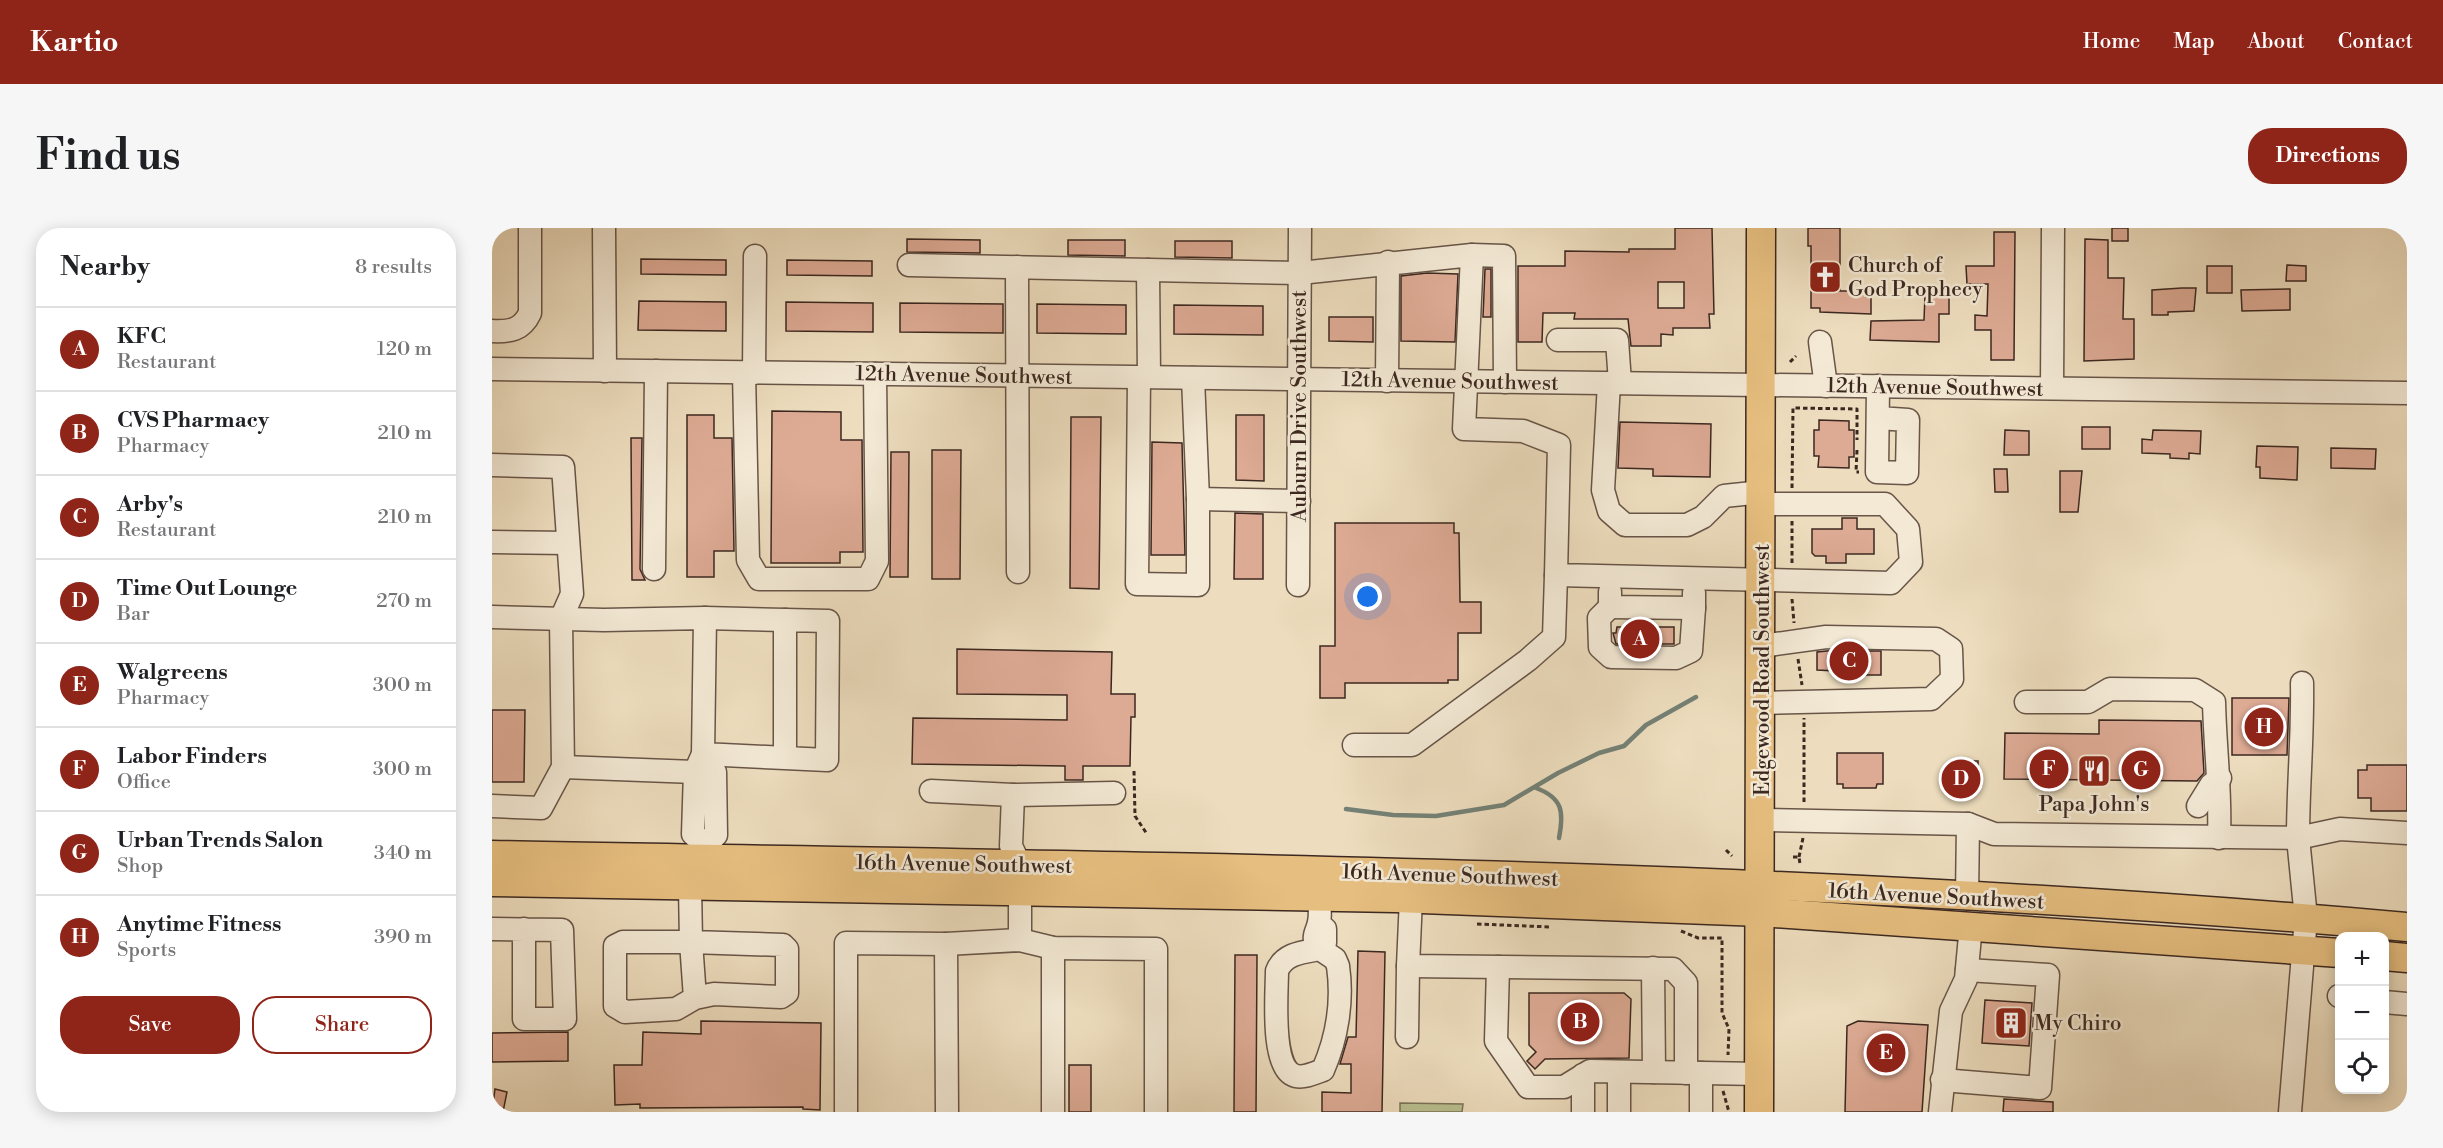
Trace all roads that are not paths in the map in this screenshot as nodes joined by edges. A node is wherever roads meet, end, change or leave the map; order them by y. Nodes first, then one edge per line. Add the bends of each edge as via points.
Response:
1 (530, 228) edge
2 (604, 228) edge
3 (1300, 228) edge
4 (1761, 228) edge
5 (2053, 228) edge
6 (1472, 255) junction
7 (755, 256) dead end
8 (1388, 262) junction
9 (909, 265) dead end
10 (1017, 267) junction
11 (1148, 270) junction
12 (1300, 273) junction
13 (492, 331) edge
14 (1558, 340) dead end
15 (1820, 342) dead end
16 (492, 369) edge
17 (605, 371) junction
18 (656, 371) junction
19 (749, 373) junction
20 (876, 374) junction
21 (1017, 376) junction
22 (1144, 377) junction
23 (1193, 378) junction
24 (1300, 379) junction
25 (1387, 381) junction
26 (1464, 381) junction
27 (1505, 382) junction
28 (1615, 383) junction
29 (1763, 385) junction
30 (1827, 386) junction
31 (1878, 386) junction
32 (2052, 388) junction
33 (2407, 393) edge
34 (1878, 418) dead end
35 (492, 465) edge
36 (1762, 498) junction
37 (1198, 499) junction
38 (1299, 501) junction
39 (492, 542) edge
40 (568, 543) junction
41 (654, 569) dead end
42 (1018, 572) dead end
43 (1556, 575) junction
44 (1611, 576) junction
45 (1695, 577) junction
46 (1762, 578) junction
47 (1298, 585) dead end
48 (1610, 607) junction
49 (1694, 608) junction
50 (492, 616) edge
51 (705, 618) junction
52 (561, 619) junction
53 (785, 620) junction
54 (1762, 646) junction
55 (2302, 682) dead end
56 (2026, 702) dead end
57 (1762, 703) junction
58 (1354, 745) dead end
59 (785, 758) junction
60 (699, 763) junction
61 (562, 767) junction
62 (2220, 778) junction
63 (931, 791) dead end
64 (1114, 793) dead end
65 (1013, 795) junction
66 (492, 806) edge
67 (2199, 806) dead end
68 (1762, 820) junction
69 (1968, 824) junction
70 (2407, 833) edge
71 (2219, 838) junction
72 (2298, 838) junction
73 (492, 855) edge
74 (702, 869) junction
75 (1020, 878) junction
76 (492, 882) edge
77 (1967, 897) junction
78 (1411, 898) junction
79 (1761, 899) junction
80 (1319, 910) junction
81 (2306, 918) junction
82 (1971, 925) junction
83 (2407, 927) edge
84 (492, 929) edge
85 (524, 929) dead end
86 (1020, 940) junction
87 (691, 942) junction
88 (946, 944) junction
89 (1053, 948) junction
90 (1320, 949) junction
91 (2303, 949) junction
92 (2335, 952) edge
93 (2389, 957) edge
94 (2407, 958) edge
95 (1408, 966) junction
96 (1498, 967) junction
97 (1653, 968) junction
98 (1967, 970) junction
99 (695, 998) junction
100 (2389, 1002) edge
101 (2407, 1004) edge
102 (1407, 1037) dead end
103 (1619, 1072) junction
104 (1654, 1072) junction
105 (1693, 1073) junction
106 (1760, 1074) junction
107 (1583, 1075) junction
108 (1942, 1080) junction
109 (846, 1112) edge
110 (947, 1112) edge
111 (1053, 1112) edge
112 (1156, 1112) edge
113 (1583, 1112) edge
114 (1619, 1112) edge
115 (1701, 1112) edge
116 (1759, 1112) edge
117 (1940, 1112) edge
118 (2290, 1112) edge

1 - 13 street via 530,313 526,323 515,330
2 - 17 street
3 - 12 street, Auburn Drive Southwest
4 - 29 main road, Edgewood Road Southwest
5 - 32 street
6 - 8 street
6 - 26 street
6 - 27 street via 1504,256
7 - 19 street
8 - 12 street
8 - 25 street
9 - 10 street
10 - 11 street
10 - 21 street
11 - 12 street
11 - 22 street
12 - 24 street, Auburn Drive Southwest
14 - 28 street via 1617,340
15 - 30 street
16 - 17 street, 12th Avenue Southwest
17 - 18 street, 12th Avenue Southwest
18 - 19 street, 12th Avenue Southwest
18 - 41 street
19 - 20 street, 12th Avenue Southwest
19 - 20 street via 748,560 759,579 868,579 877,561
20 - 21 street, 12th Avenue Southwest
21 - 22 street, 12th Avenue Southwest
21 - 42 street
22 - 23 street, 12th Avenue Southwest
22 - 37 street via 1137,584 1198,585
23 - 24 street, 12th Avenue Southwest
23 - 37 street
24 - 25 street, 12th Avenue Southwest
24 - 38 street, Auburn Drive Southwest
25 - 26 street, 12th Avenue Southwest
26 - 27 street, 12th Avenue Southwest
26 - 43 street via 1464,429 1523,431 1559,445
27 - 28 street, 12th Avenue Southwest
28 - 29 street, 12th Avenue Southwest
28 - 36 street via 1603,490 1609,511 1625,525 1687,525 1703,517 1724,496
29 - 30 street, 12th Avenue Southwest
29 - 36 main road, Edgewood Road Southwest
30 - 31 street, 12th Avenue Southwest
31 - 32 street, 12th Avenue Southwest
31 - 34 street
32 - 33 street, 12th Avenue Southwest
35 - 40 street via 563,467
36 - 46 main road, Edgewood Road Southwest
36 - 46 street via 1885,504 1908,529 1911,562 1891,583
37 - 38 street
38 - 47 street, Auburn Drive Southwest
39 - 40 street
40 - 52 street via 572,594
43 - 44 street
43 - 58 street via 1554,637 1528,660 1412,745
44 - 45 street
44 - 48 street
45 - 46 street
45 - 49 street
46 - 54 main road, Edgewood Road Southwest
48 - 49 street
48 - 49 street via 1599,618 1600,647 1611,657 1676,658 1691,651
50 - 52 street
51 - 52 street
51 - 53 street
51 - 60 street
52 - 61 street
53 - 59 street
53 - 59 street via 828,621 828,760
54 - 57 main road, Edgewood Road Southwest
54 - 57 street via 1826,637 1936,639 1951,649 1952,679 1931,699
55 - 72 street
56 - 62 street via 2088,702 2110,689 2195,690 2214,702 2215,761
57 - 68 main road, Edgewood Road Southwest
59 - 60 street
60 - 61 street
60 - 74 street via 715,772 716,835
61 - 66 street via 541,808
62 - 67 street
62 - 71 street
63 - 65 street
64 - 65 street
65 - 75 street via 1011,846
68 - 69 street
68 - 79 main road, Edgewood Road Southwest
69 - 71 street via 1994,834
69 - 77 street
70 - 72 street via 2340,829
71 - 72 street
72 - 81 street
73 - 74 main road, 16th Avenue Southwest
74 - 75 main road, 16th Avenue Southwest
74 - 76 main road, 16th Avenue Southwest
74 - 87 street
75 - 79 main road, 16th Avenue Southwest via 1396,872
75 - 80 main road, 16th Avenue Southwest
75 - 86 street
77 - 79 main road, 16th Avenue Southwest
77 - 81 main road, 16th Avenue Southwest
78 - 79 main road, 16th Avenue Southwest
78 - 80 main road, 16th Avenue Southwest
78 - 95 street
79 - 82 main road, 16th Avenue Southwest
79 - 106 main road, Edgewood Road Southwest
80 - 90 street via 1315,942
81 - 83 main road, 16th Avenue Southwest
81 - 91 street
82 - 91 main road, 16th Avenue Southwest
82 - 98 street
84 - 85 street
86 - 88 street
86 - 89 street
87 - 99 street
87 - 99 street via 623,942 615,946 615,1006 625,1012 676,1009
87 - 99 street via 783,945 787,949 787,993
88 - 109 street via 846,943
88 - 110 street
89 - 111 street
89 - 112 street via 1156,949
90 - 90 street via 1335,959 1338,966 1337,1028 1323,1070 1295,1076 1282,1064 1278,1047 1278,971 1287,957
91 - 92 main road, 16th Avenue Southwest
91 - 118 street
93 - 94 main road
95 - 96 street
95 - 102 street
96 - 97 street
96 - 107 street via 1496,1041 1528,1087 1564,1088
97 - 104 street
97 - 105 street via 1673,969 1686,983
98 - 108 street via 1951,1011
98 - 108 street via 2048,975 2040,1088
100 - 101 street
103 - 104 street
103 - 107 street via 1590,1071
103 - 114 street
104 - 105 street
105 - 106 street
105 - 115 street
106 - 116 main road, Edgewood Road Southwest
107 - 113 street
108 - 117 street

